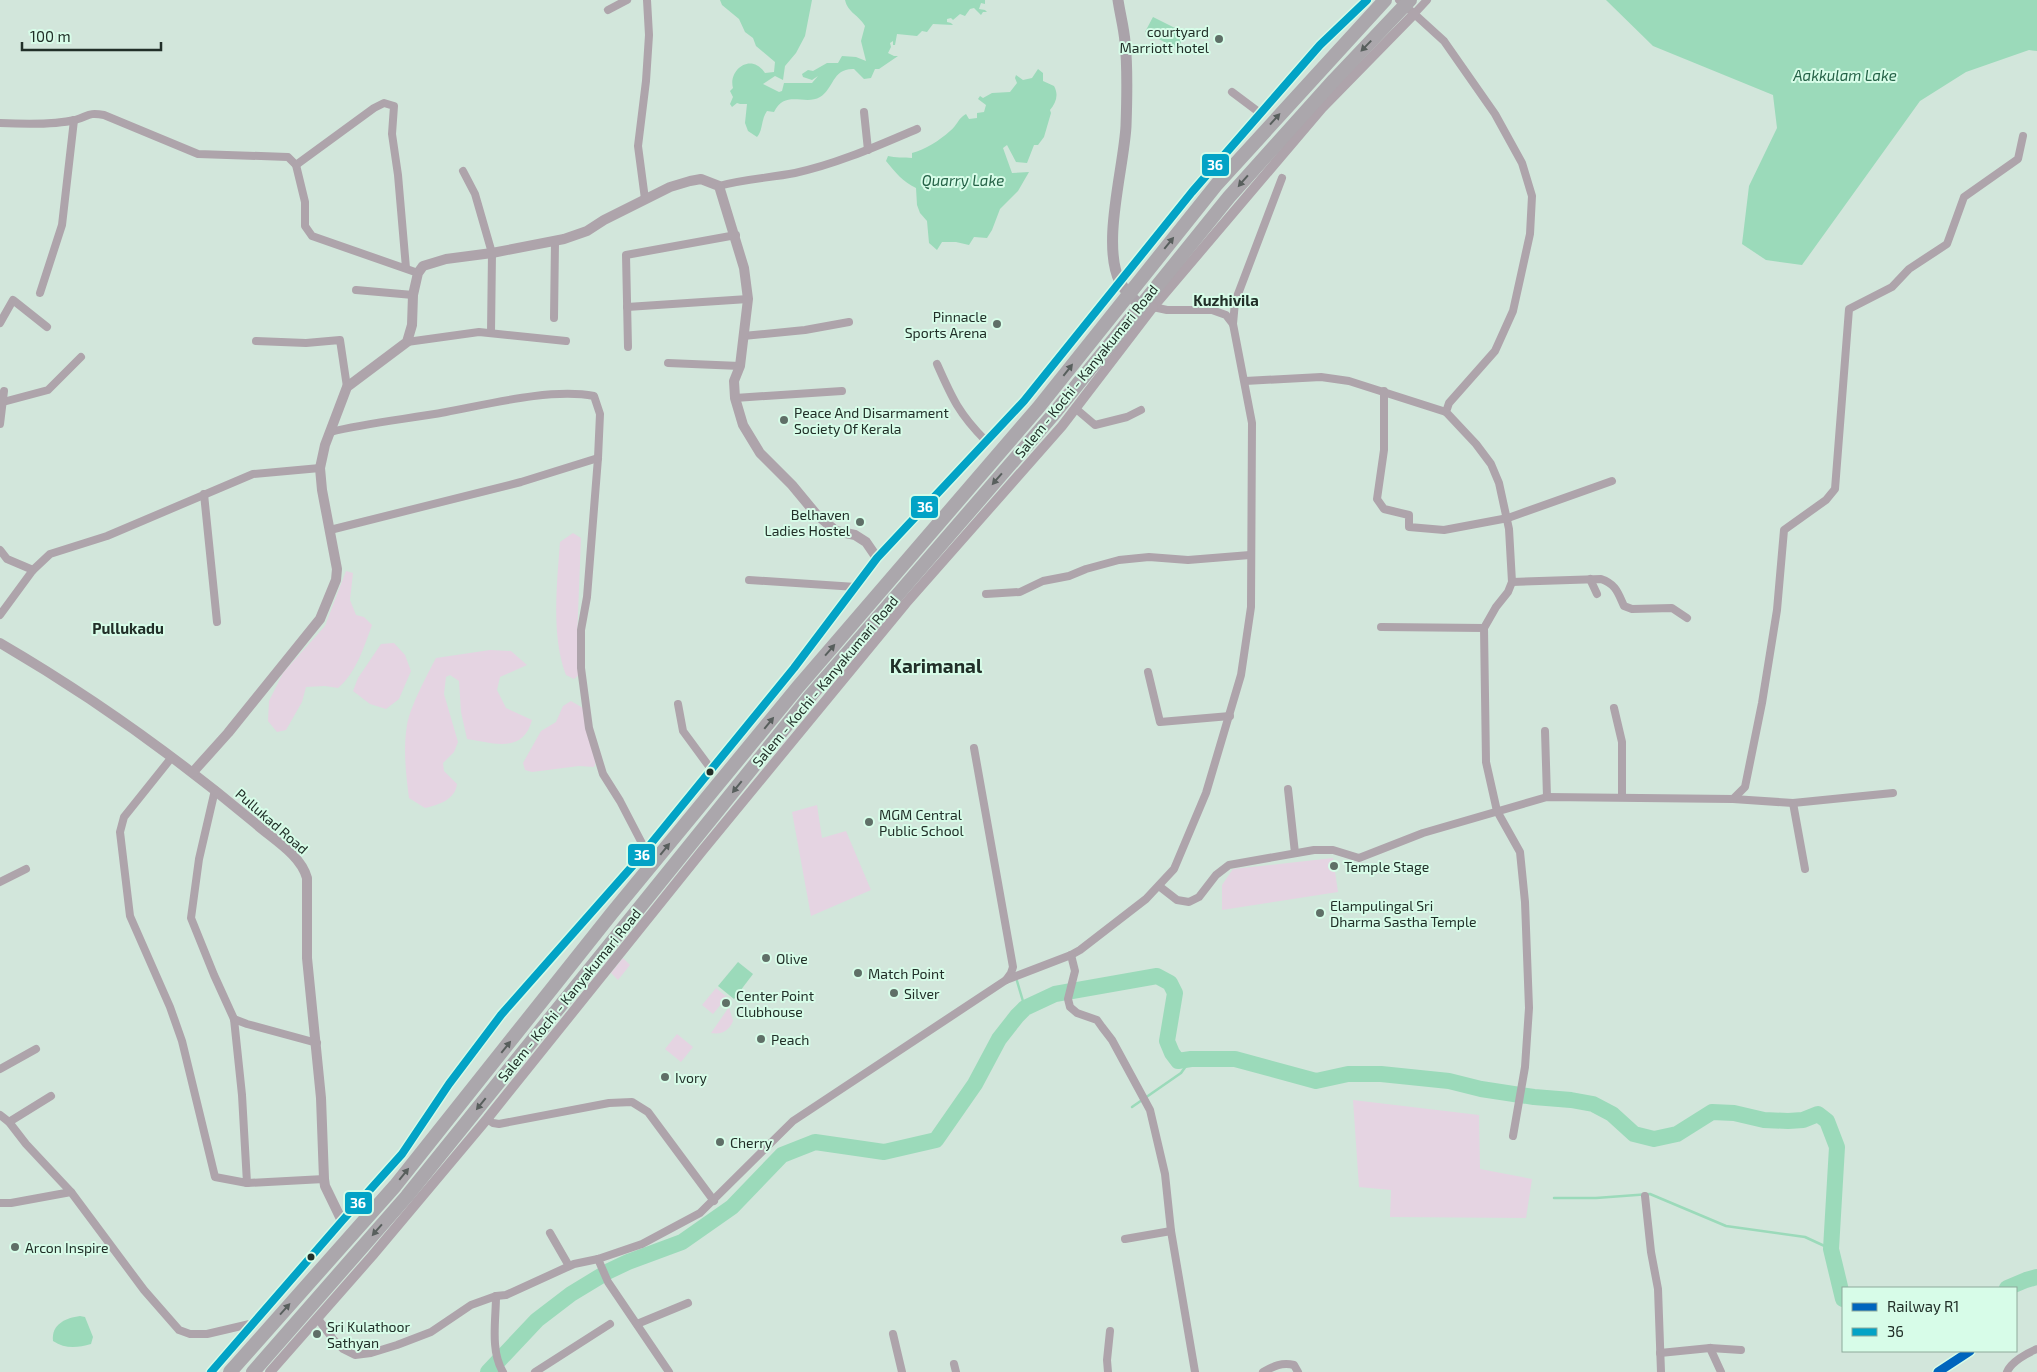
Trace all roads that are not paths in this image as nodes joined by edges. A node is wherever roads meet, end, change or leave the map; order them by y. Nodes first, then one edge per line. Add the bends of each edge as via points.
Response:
1 (627, 0) edge
2 (647, 0) edge
3 (1118, 0) edge
4 (1367, 0) edge
5 (1385, 0) edge
6 (1410, 0) edge
7 (1427, 0) edge
8 (1399, 6) edge
9 (608, 10) dead end
10 (1414, 14) junction
11 (1232, 92) dead end
12 (864, 112) dead end
13 (1260, 113) junction
14 (74, 120) junction
15 (0, 123) edge
16 (917, 129) dead end
17 (2023, 136) dead end
18 (868, 150) junction
19 (296, 165) junction
20 (463, 171) dead end
21 (1282, 178) dead end
22 (719, 186) junction
23 (644, 199) junction
24 (736, 235) junction
25 (555, 242) junction
26 (492, 253) junction
27 (406, 268) junction
28 (418, 273) junction
29 (1119, 280) junction
30 (356, 290) dead end
31 (40, 293) dead end
32 (1128, 294) junction
33 (413, 295) junction
34 (748, 299) junction
35 (1146, 306) junction
36 (627, 307) junction
37 (554, 318) dead end
38 (849, 322) dead end
39 (0, 323) edge
40 (1233, 324) junction
41 (47, 327) dead end
42 (491, 333) junction
43 (743, 336) junction
44 (256, 341) dead end
45 (566, 341) dead end
46 (407, 342) junction
47 (628, 347) dead end
48 (81, 357) dead end
49 (668, 363) dead end
50 (937, 364) dead end
51 (740, 366) junction
52 (1246, 381) junction
53 (347, 387) junction
54 (842, 391) dead end
55 (1384, 391) junction
56 (4, 392) dead end
57 (735, 398) junction
58 (3, 402) junction
59 (1075, 408) junction
60 (1141, 410) dead end
61 (1446, 412) junction
62 (0, 424) edge
63 (330, 432) junction
64 (986, 441) junction
65 (598, 458) junction
66 (320, 468) junction
67 (1612, 481) dead end
68 (204, 494) junction
69 (1508, 518) junction
70 (330, 530) junction
71 (0, 550) edge
72 (1250, 554) junction
73 (877, 558) junction
74 (33, 570) junction
75 (1590, 579) junction
76 (749, 580) dead end
77 (1512, 582) junction
78 (856, 587) junction
79 (986, 594) dead end
80 (1597, 594) dead end
81 (0, 615) edge
82 (1686, 618) dead end
83 (217, 622) dead end
84 (1381, 627) dead end
85 (1484, 628) junction
86 (0, 643) edge
87 (1148, 672) dead end
88 (678, 704) dead end
89 (1614, 708) dead end
90 (1230, 716) junction
91 (1545, 731) dead end
92 (974, 748) dead end
93 (172, 757) junction
94 (711, 769) junction
95 (193, 772) junction
96 (1288, 788) dead end
97 (215, 790) junction
98 (1893, 793) dead end
99 (1546, 797) junction
100 (1622, 797) junction
101 (1732, 799) junction
102 (1793, 803) junction
103 (1497, 811) junction
104 (645, 849) junction
105 (1296, 853) junction
106 (1805, 868) dead end
107 (26, 869) dead end
108 (0, 882) edge
109 (1159, 886) junction
110 (1071, 956) junction
111 (1006, 980) junction
112 (234, 1019) junction
113 (317, 1043) junction
114 (36, 1049) dead end
115 (0, 1069) edge
116 (50, 1096) dead end
117 (0, 1115) edge
118 (487, 1119) junction
119 (9, 1122) junction
120 (1513, 1136) dead end
121 (324, 1180) junction
122 (247, 1183) junction
123 (71, 1192) junction
124 (1645, 1196) dead end
125 (714, 1201) junction
126 (0, 1203) edge
127 (342, 1221) junction
128 (1171, 1231) junction
129 (550, 1233) dead end
130 (1125, 1239) dead end
131 (599, 1263) junction
132 (569, 1266) junction
133 (496, 1296) junction
134 (688, 1303) dead end
135 (318, 1319) junction
136 (254, 1323) junction
137 (610, 1324) dead end
138 (638, 1324) junction
139 (266, 1331) junction
140 (1110, 1331) dead end
141 (893, 1334) dead end
142 (284, 1346) junction
143 (1710, 1348) junction
144 (2037, 1349) edge
145 (1741, 1350) dead end
146 (1660, 1353) junction
147 (954, 1364) dead end
148 (211, 1372) edge
149 (230, 1372) edge
150 (253, 1372) edge
151 (270, 1372) edge
152 (503, 1372) edge
153 (535, 1372) edge
154 (669, 1372) edge
155 (902, 1372) edge
156 (956, 1372) edge
157 (1108, 1372) edge
158 (1195, 1372) edge
159 (1263, 1372) edge
160 (1298, 1372) edge
161 (1661, 1372) edge
162 (1721, 1372) edge
163 (2007, 1372) edge

1 - 9 street
2 - 23 street via 647,72 638,146
3 - 29 main road via 1126,73 1126,128 1113,236 1114,265
4 - 13 street via 1320,45
32 -> 5 highway, Salem - Kochi - Kanyakumari Road via 1229,171
6 - 8 highway, Salem - Kochi - Kanyakumari Road
7 - 10 street
8 - 10 street
8 -> 35 highway, Salem - Kochi - Kanyakumari Road via 1265,156
10 - 35 street via 1322,108
10 - 61 street via 1444,42 1495,114 1522,163 1532,196 1530,234 1513,311 1495,351 1449,403
11 - 13 street
12 - 18 street
13 - 29 street
14 - 15 street
14 - 19 street via 91,113 104,114 198,154 288,157
14 - 31 street via 62,225
16 - 18 street
17 - 101 street via 2018,159 1964,197 1947,244 1909,269 1892,287 1848,309 1835,489 1826,500 1784,530 1777,610 1762,703 1745,787
18 - 22 street via 794,174 744,179
19 - 27 street via 305,202 305,226 312,236
19 - 27 street via 374,108 384,103 394,106 392,134
20 - 26 street via 475,194
21 - 40 street via 1235,302
22 - 23 street via 701,179 670,186
22 - 24 street
23 - 25 street via 587,231
24 - 34 street
24 - 36 street via 626,256
25 - 26 street
25 - 37 street
26 - 28 street via 446,259 423,266
26 - 42 street
27 - 28 street
28 - 33 street
29 - 32 main road
29 - 64 street via 1024,401
30 - 33 street
32 - 35 main road
139 -> 32 highway, Salem - Kochi - Kanyakumari Road via 395,1186 798,687 1038,408
33 - 46 street via 412,325
34 - 36 street
34 - 43 street
35 - 40 street via 1167,310 1212,310 1226,315
35 - 59 street
35 -> 142 highway, Salem - Kochi - Kanyakumari Road via 812,695
36 - 47 street
38 - 43 street
39 - 41 street via 13,300
40 - 52 street
42 - 45 street
42 - 46 street
43 - 51 street
44 - 53 street via 340,340
46 - 53 street
48 - 58 street via 48,390
49 - 51 street
50 - 64 street via 955,405
51 - 57 street via 734,381
52 - 55 street via 1321,377
52 - 72 street via 1252,422
53 - 63 street
54 - 57 street
55 - 61 street
55 - 69 street via 1384,450 1377,500 1384,509 1409,515 1409,527 1444,530
56 - 58 street
57 - 73 street via 743,425 760,453 816,514 836,531 855,535 866,542
58 - 62 street
59 - 60 street via 1095,425 1128,417
59 - 118 street via 857,662
61 - 69 street via 1491,464
63 - 65 street via 519,398 579,393 594,396 600,414
63 - 66 street
64 - 73 street
65 - 70 street via 521,482
65 - 104 street via 587,598 581,630 581,668 589,728 603,774
66 - 68 street via 253,474
66 - 70 street
67 - 69 street
68 - 74 street via 107,536 50,554
68 - 83 street
69 - 77 street
70 - 95 street via 336,580 320,619
71 - 74 street via 8,559
72 - 79 street via 1188,560 1149,557 1119,560 1043,581 1020,592
72 - 90 street via 1251,607 1241,675
73 - 78 street
74 - 81 street
75 - 77 street
75 - 80 street
75 - 82 street via 1611,582 1624,606 1632,609 1672,608
76 - 78 street
77 - 85 street
78 - 94 street
84 - 85 street
85 - 103 street via 1486,762
86 - 93 street, Pullukad Road via 110,711
87 - 90 street via 1160,722
88 - 94 street via 683,731
89 - 100 street via 1622,742
90 - 109 street via 1206,793 1174,869
91 - 99 street
92 - 111 street via 1013,968
93 - 95 street, Pullukad Road
93 - 122 street via 124,817 120,832 130,916 182,1041 215,1177
94 - 104 street
95 - 97 street, Pullukad Road
96 - 105 street
97 - 112 street via 199,859 191,918
97 - 113 street, Pullukad Road via 299,861 305,870 306,958
98 - 102 street
99 - 100 street
99 - 103 street
100 - 101 street
101 - 102 street
102 - 106 street
103 - 105 street via 1423,833 1359,858 1333,850
103 - 120 street via 1520,852 1524,894 1529,1008 1525,1067
104 - 127 street via 501,1014 402,1154
105 - 109 street via 1228,865 1199,896 1189,902 1177,900
107 - 108 street
109 - 110 street
110 - 111 street
110 - 128 street via 1075,971 1068,999 1070,1007 1097,1020 1112,1040 1150,1110 1165,1174
111 - 125 street via 793,1121
112 - 113 street
112 - 122 street
113 - 121 street, Pullukad Road
114 - 115 street
116 - 119 street
117 - 119 street
118 - 125 street via 499,1124 609,1103 632,1102 648,1112
118 - 135 street
119 - 123 street
121 - 122 street
121 - 127 street, Pullukad Road
123 - 126 street
123 - 136 street via 144,1290 179,1330 208,1334
124 - 146 street via 1658,1289
125 - 131 street via 669,1231
127 - 136 street
128 - 130 street
128 - 158 street
129 - 132 street
131 - 132 street
131 - 138 street via 608,1282
132 - 133 street via 506,1295
133 - 135 street via 471,1305 431,1332 397,1346 363,1354 355,1355 343,1349
133 - 152 street via 496,1351
134 - 138 street
135 - 142 street
136 - 139 street
136 - 148 street
137 - 153 street
138 - 154 street
139 - 142 street
139 - 149 highway, Salem - Kochi - Kanyakumari Road
140 - 157 street
141 - 155 street
142 - 150 highway, Salem - Kochi - Kanyakumari Road
142 - 151 street
143 - 145 street
143 - 146 street
143 - 162 street
144 - 163 street via 2009,1367
146 - 161 street
147 - 156 street
159 - 160 street via 1286,1363 1294,1365

